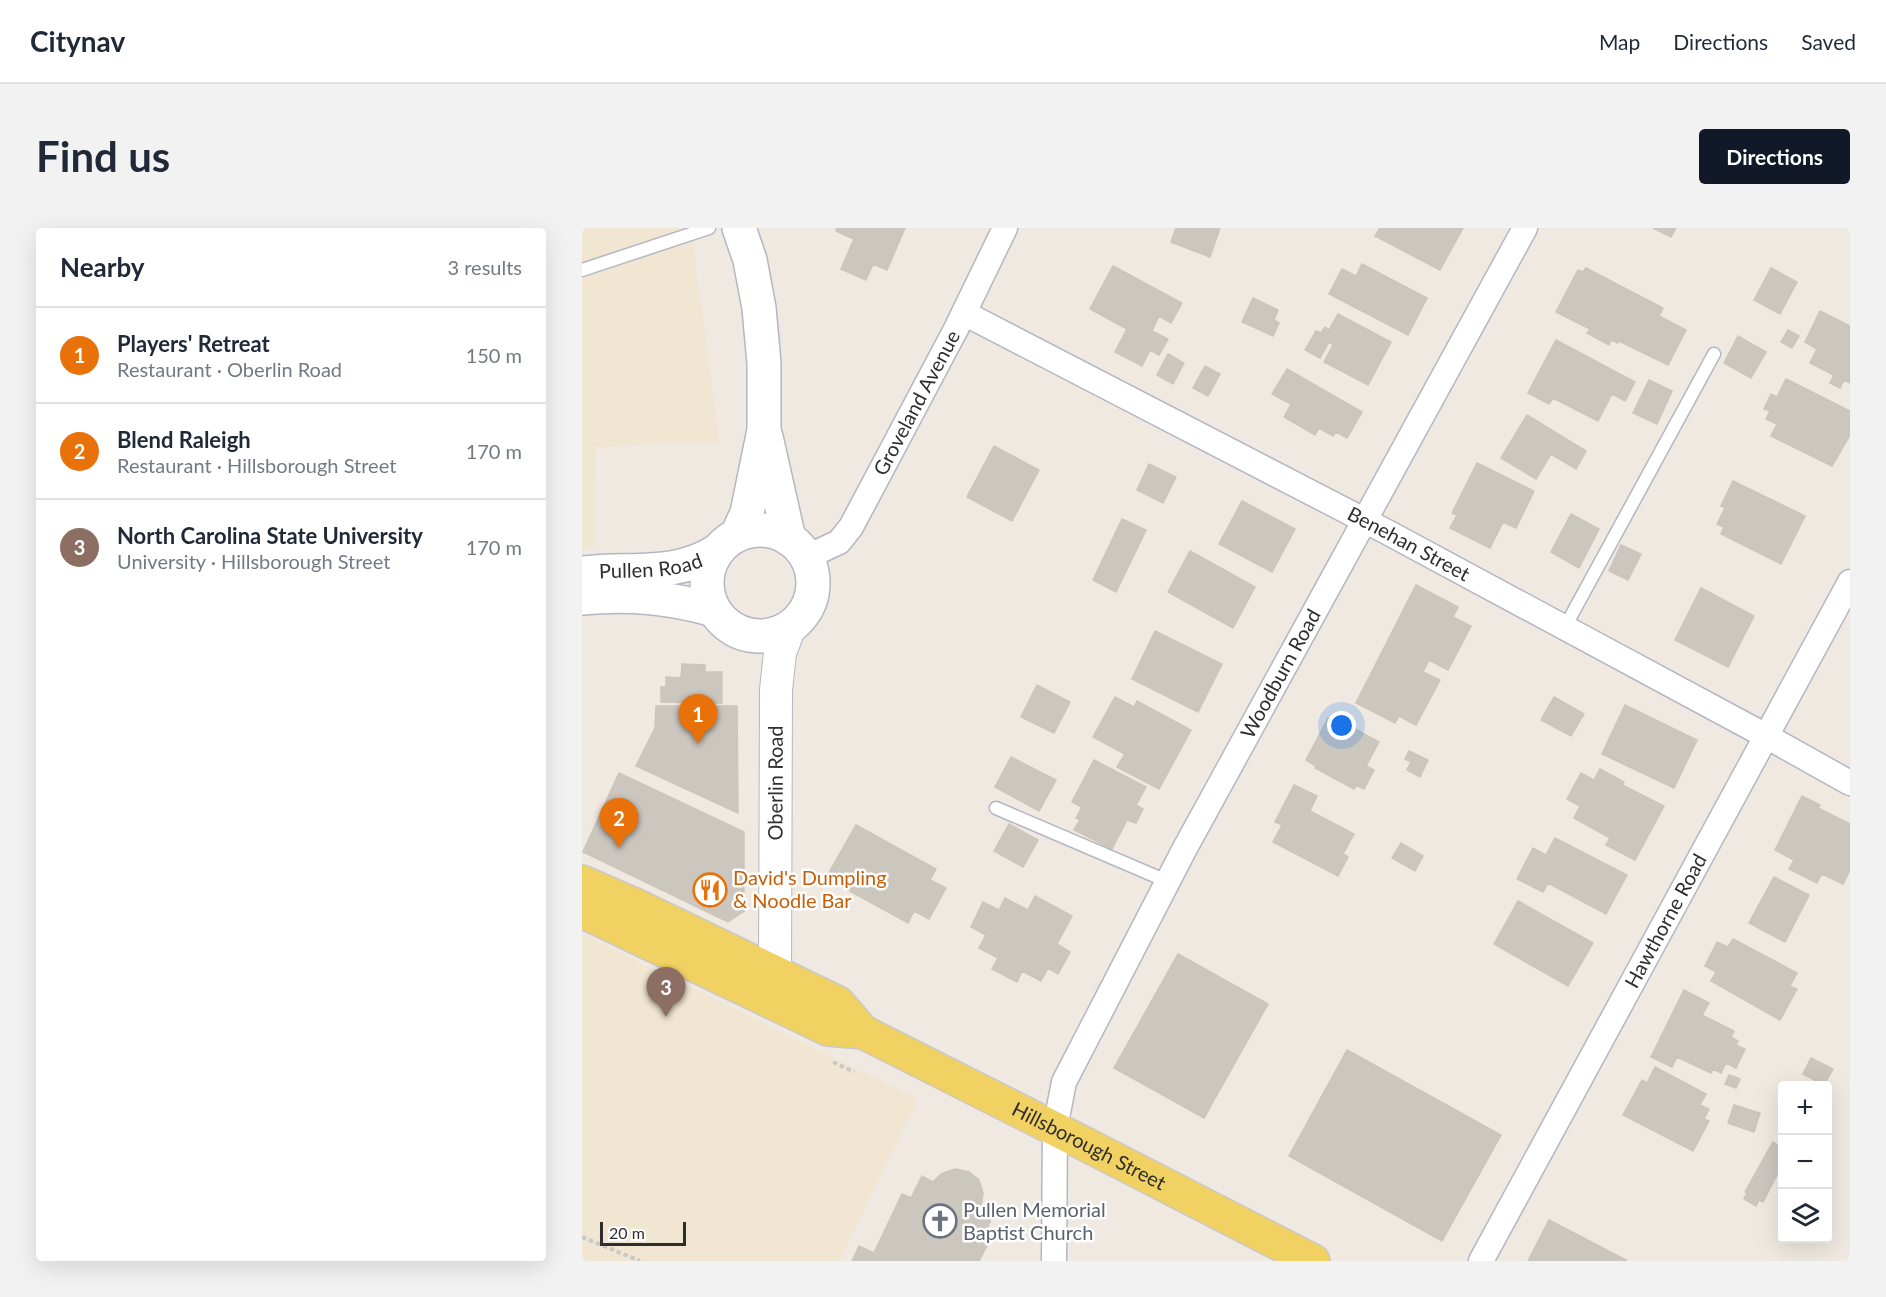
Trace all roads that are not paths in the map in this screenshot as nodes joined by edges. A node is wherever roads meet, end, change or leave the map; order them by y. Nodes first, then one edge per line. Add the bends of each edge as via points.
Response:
1 (709, 228) edge
2 (739, 228) edge
3 (1005, 228) edge
4 (1525, 228) edge
5 (582, 270) edge
6 (964, 313) junction
7 (1714, 354) dead end
8 (764, 430) junction
9 (1364, 520) junction
10 (727, 543) junction
11 (798, 548) junction
12 (582, 573) edge
13 (1850, 582) edge
14 (582, 598) edge
15 (714, 610) junction
16 (1565, 627) junction
17 (789, 628) junction
18 (1766, 736) junction
19 (1850, 783) edge
20 (996, 808) dead end
21 (582, 882) edge
22 (1169, 882) junction
23 (582, 911) edge
24 (775, 973) junction
25 (863, 1032) junction
26 (1055, 1128) junction
27 (1054, 1261) edge
28 (1313, 1261) edge
29 (1481, 1261) edge

1 - 5 lane
2 - 8 main road via 759,308
3 - 6 street, Groveland Avenue
4 - 9 street, Woodburn Road
6 - 9 street, Benehan Street
6 - 11 street, Groveland Avenue via 852,527 839,542
7 - 16 lane
8 - 10 main road via 747,513
8 - 11 main road via 784,518
9 - 16 street, Benehan Street
9 - 22 street, Woodburn Road
10 - 11 main road via 750,531 764,530 777,533
10 - 12 main road, Pullen Road via 704,560 678,568
10 - 15 main road via 712,560 706,580
11 - 17 main road via 812,569 813,594 800,619
13 - 18 street, Hawthorne Road
14 - 15 main road, Pullen Road via 666,598
15 - 17 main road via 722,621 747,635 776,635
16 - 18 street, Benehan Street
17 - 24 street, Oberlin Road via 780,653 776,690
18 - 19 street, Benehan Street
18 - 29 street, Hawthorne Road
20 - 22 lane
21 - 24 main road, Hillsborough Street
22 - 26 street, Woodburn Road via 1064,1082
23 - 25 main road, Hillsborough Street via 828,1029
24 - 25 main road, Hillsborough Street via 838,1003
25 - 26 main road, Hillsborough Street
26 - 27 street, Woodburn Road
26 - 28 main road, Hillsborough Street

